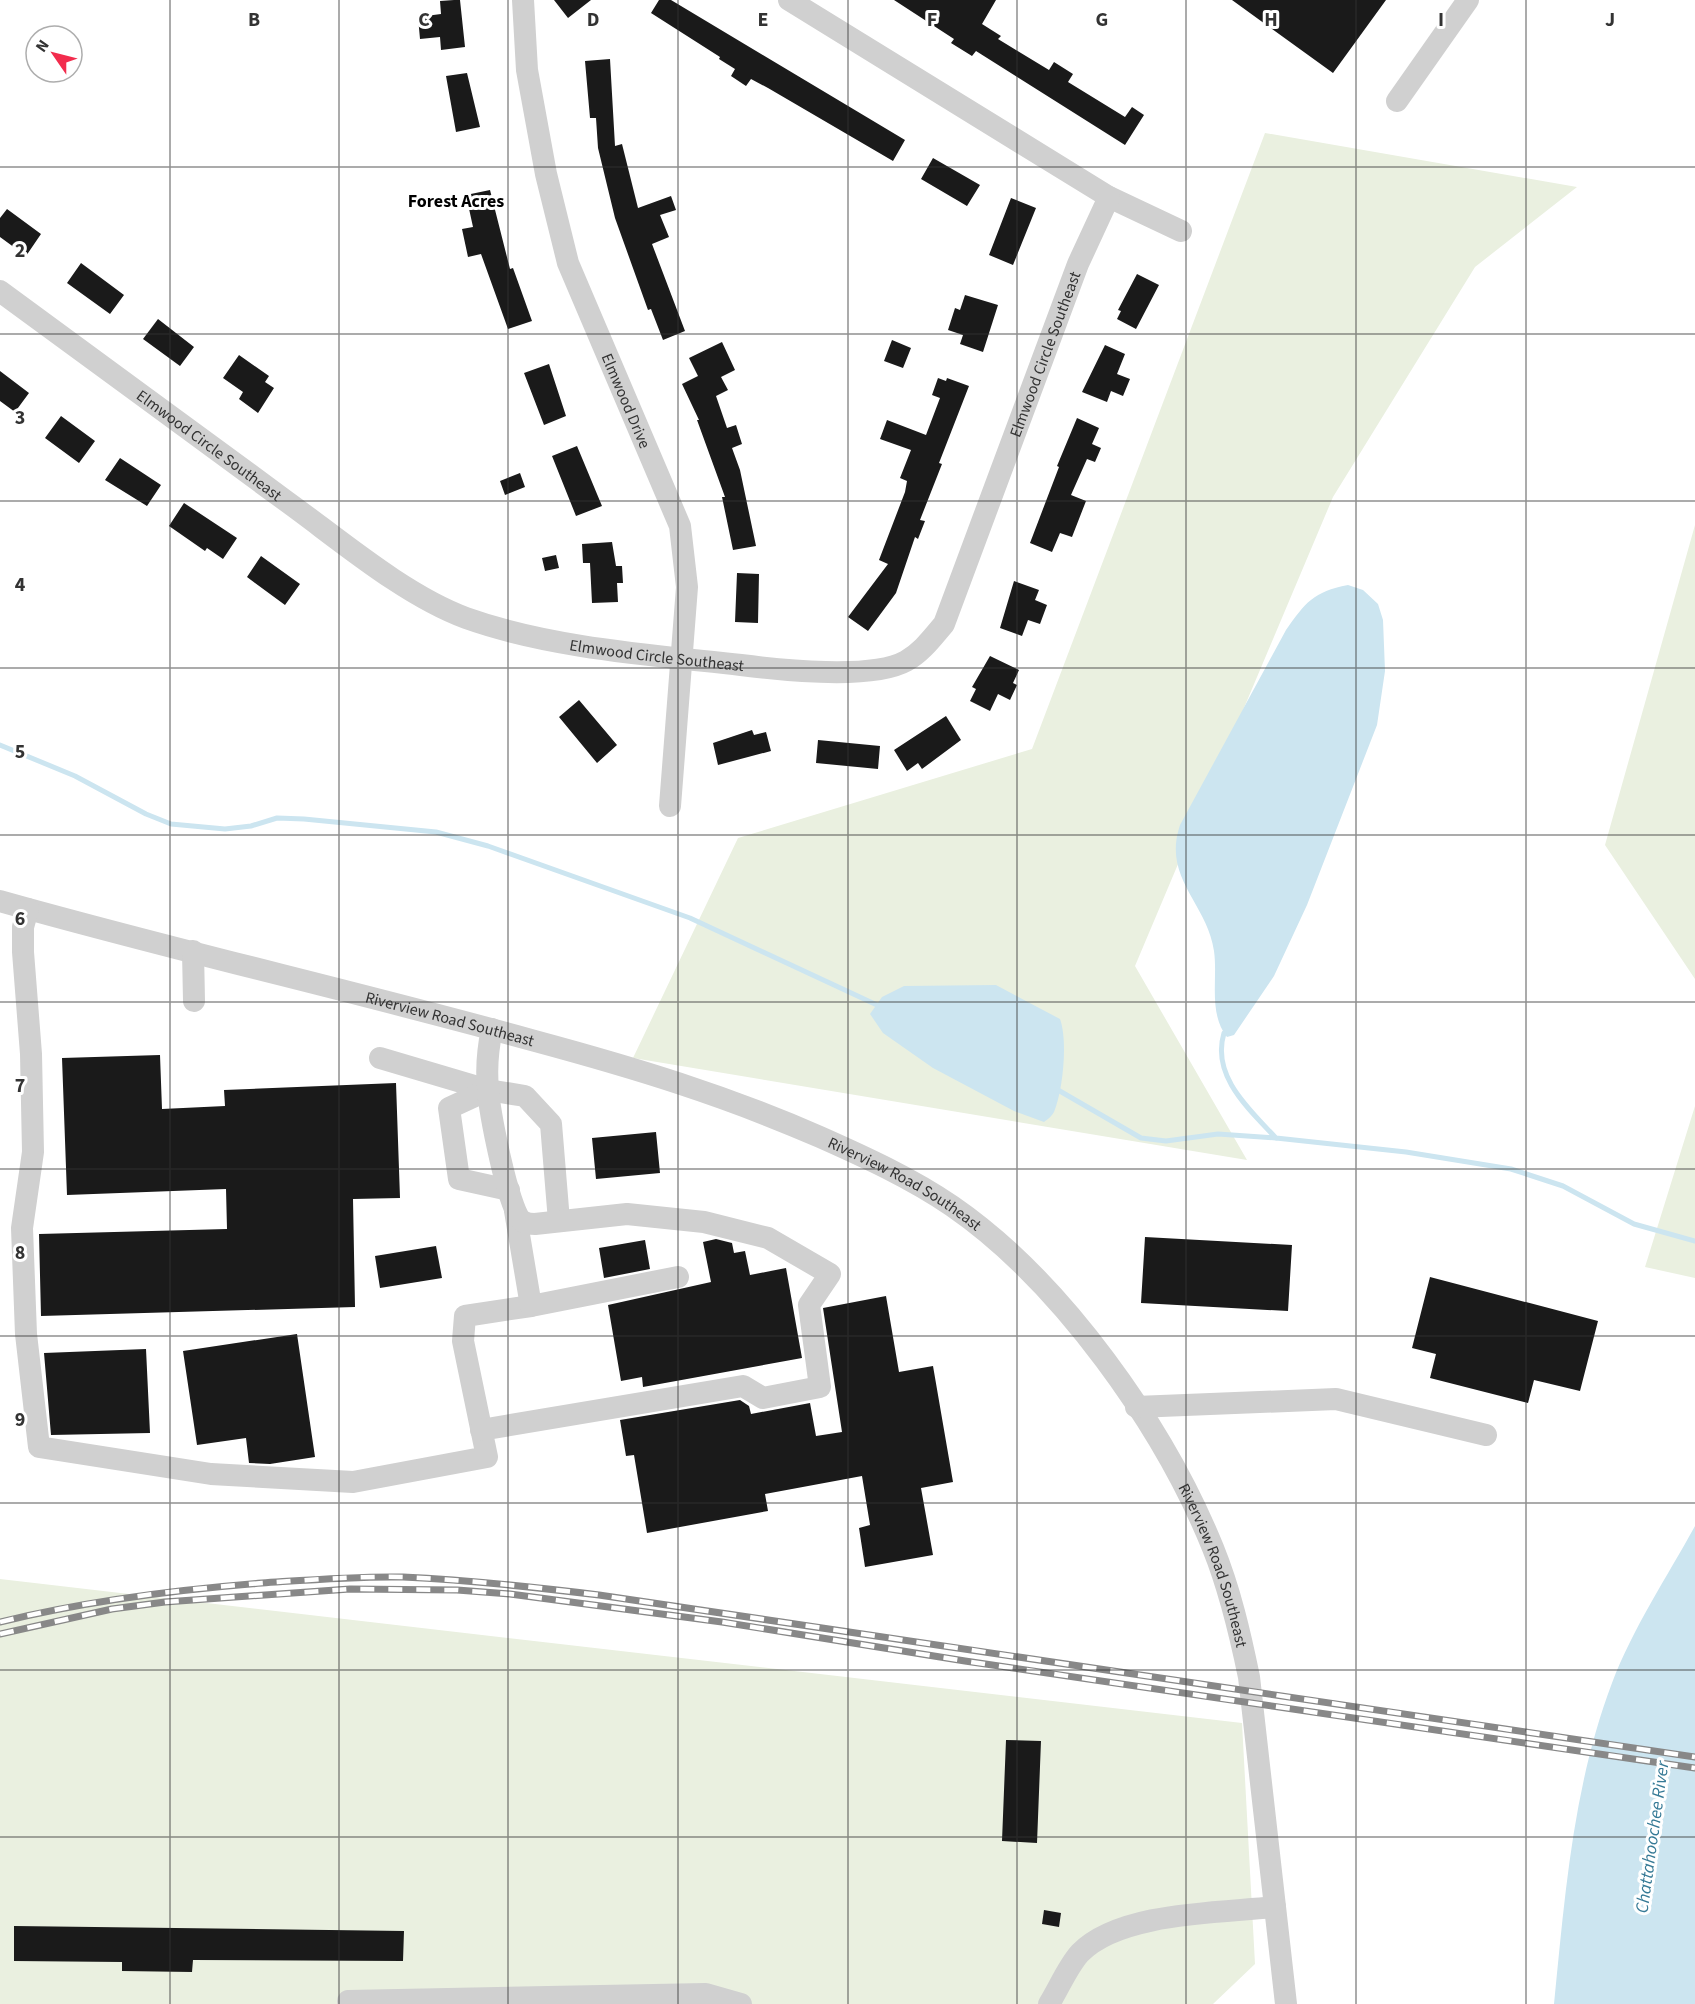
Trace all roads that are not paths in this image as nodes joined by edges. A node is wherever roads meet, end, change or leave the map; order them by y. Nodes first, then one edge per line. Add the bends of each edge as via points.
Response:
1 (523, 0) edge
2 (789, 0) edge
3 (1468, 0) edge
4 (1397, 101) dead end
5 (1110, 197) junction
6 (1181, 231) dead end
7 (0, 291) edge
8 (682, 658) junction
9 (670, 806) dead end
10 (0, 901) edge
11 (28, 909) junction
12 (193, 951) junction
13 (194, 1001) dead end
14 (492, 1029) junction
15 (380, 1058) dead end
16 (488, 1090) junction
17 (512, 1200) junction
18 (559, 1221) junction
19 (678, 1277) dead end
20 (531, 1306) junction
21 (1136, 1407) junction
22 (481, 1430) junction
23 (1486, 1435) dead end
24 (1275, 1907) junction
25 (348, 2001) dead end
26 (741, 2004) edge
27 (1049, 2004) edge
28 (1286, 2004) edge

1 - 8 street, Elmwood Drive via 526,70 568,263 680,526 687,587
2 - 5 street
3 - 4 street
5 - 6 street
5 - 8 street, Elmwood Circle Southeast via 1078,264 944,624 921,651 903,663 874,669 802,672
7 - 8 street, Elmwood Circle Southeast via 367,560 435,604 466,618 530,637
8 - 9 street, Elmwood Drive
10 - 11 street, Riverview Road Southeast
11 - 12 street, Riverview Road Southeast
11 - 22 street via 23,952 32,1066 33,1152 22,1228 26,1334 39,1447 211,1474 353,1482 487,1458
12 - 13 street
12 - 14 street, Riverview Road Southeast
14 - 16 street
14 - 21 street, Riverview Road Southeast via 659,1075 723,1097 856,1153 927,1190 977,1225 1036,1277
15 - 16 street
16 - 17 street
16 - 17 street via 449,1108 459,1179
16 - 18 street via 525,1096 551,1124
17 - 18 street via 523,1222
17 - 20 street
18 - 22 street via 627,1214 704,1222 768,1238 819,1265 830,1274 809,1305 820,1387 763,1398 742,1386
19 - 20 street
20 - 22 street via 465,1316 463,1341
21 - 23 street via 1336,1399
21 - 24 street, Riverview Road Southeast via 1175,1469 1201,1521 1239,1625 1256,1722
24 - 27 street via 1135,1922 1110,1931 1080,1953
24 - 28 street, Riverview Road Southeast
25 - 26 street via 706,1994

